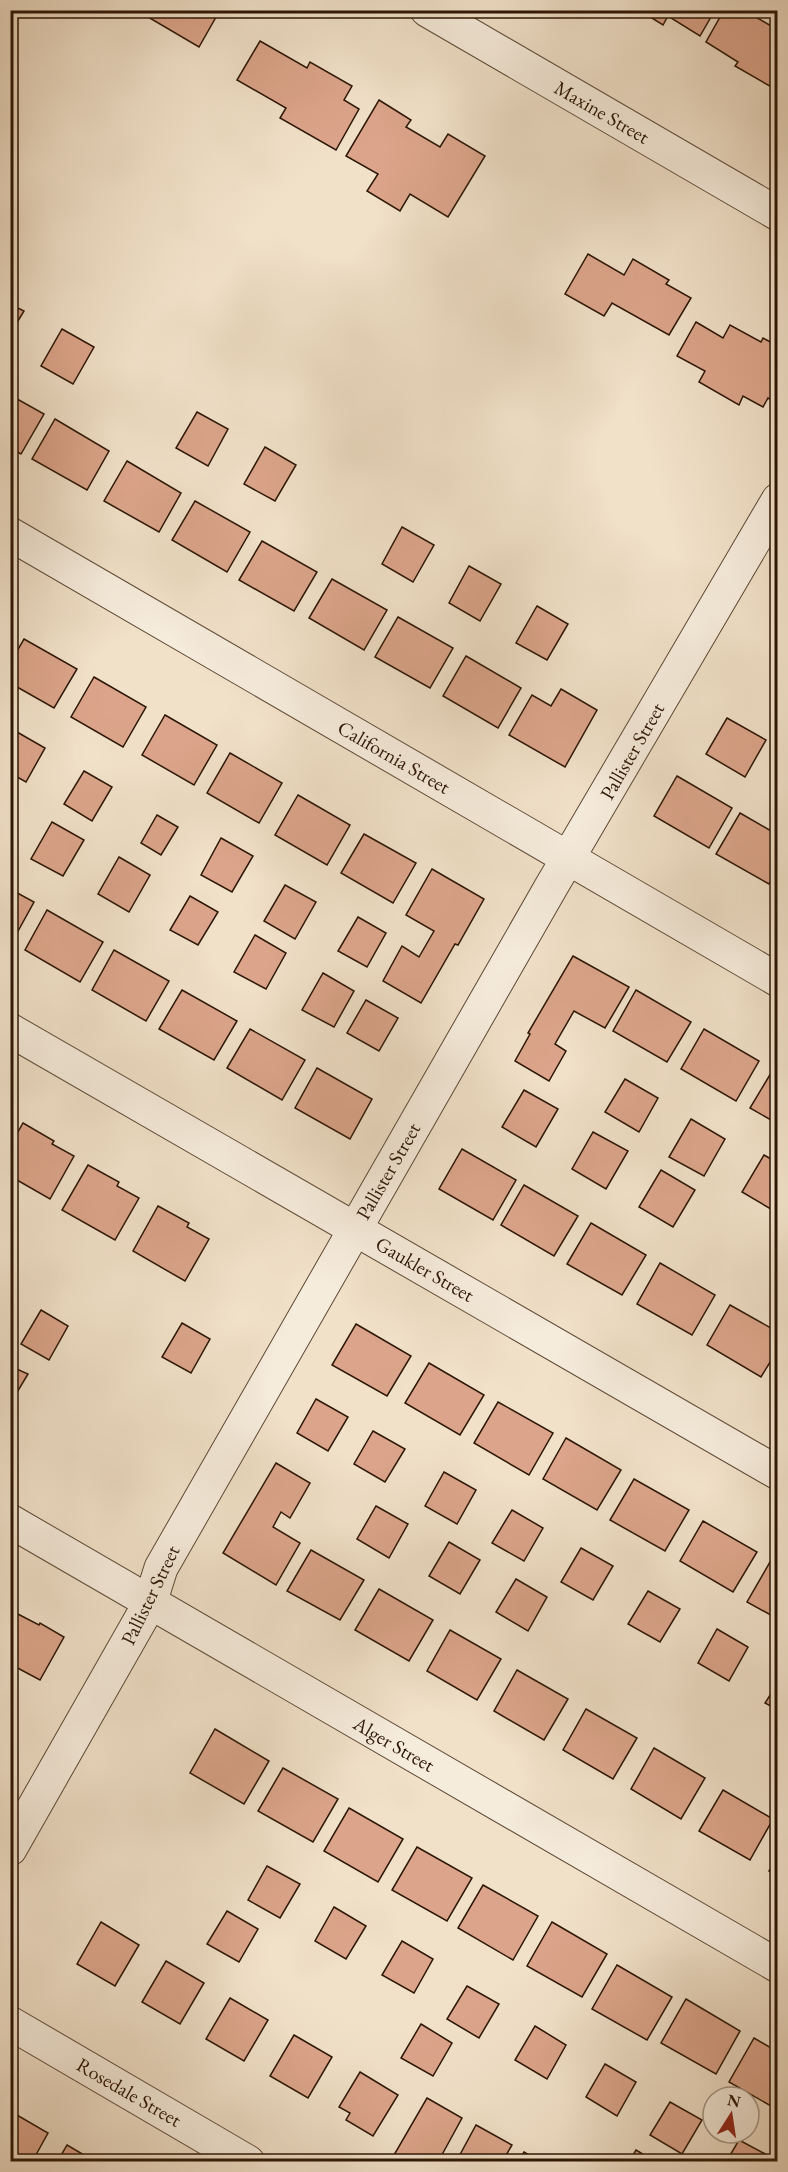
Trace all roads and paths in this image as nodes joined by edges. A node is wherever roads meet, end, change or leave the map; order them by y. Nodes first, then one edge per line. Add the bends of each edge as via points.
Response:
1 (427, 10) edge
2 (777, 214) edge
3 (777, 500) edge
4 (10, 534) edge
5 (568, 858) junction
6 (777, 980) edge
7 (10, 1030) edge
8 (355, 1229) junction
9 (777, 1473) edge
10 (10, 1521) edge
11 (150, 1603) junction
12 (10, 1849) edge
13 (777, 1966) edge
14 (10, 2024) edge
15 (248, 2162) edge

1 - 2 street, Maxine Street
3 - 5 street, Pallister Street
4 - 5 street, California Street
5 - 6 street, California Street
5 - 8 street, Pallister Street
7 - 8 street, Gaukler Street
8 - 9 street, Gaukler Street
8 - 11 street, Pallister Street via 161,1568
10 - 11 street, Alger Street
11 - 12 street, Pallister Street
11 - 13 street, Alger Street
14 - 15 street, Rosedale Street

